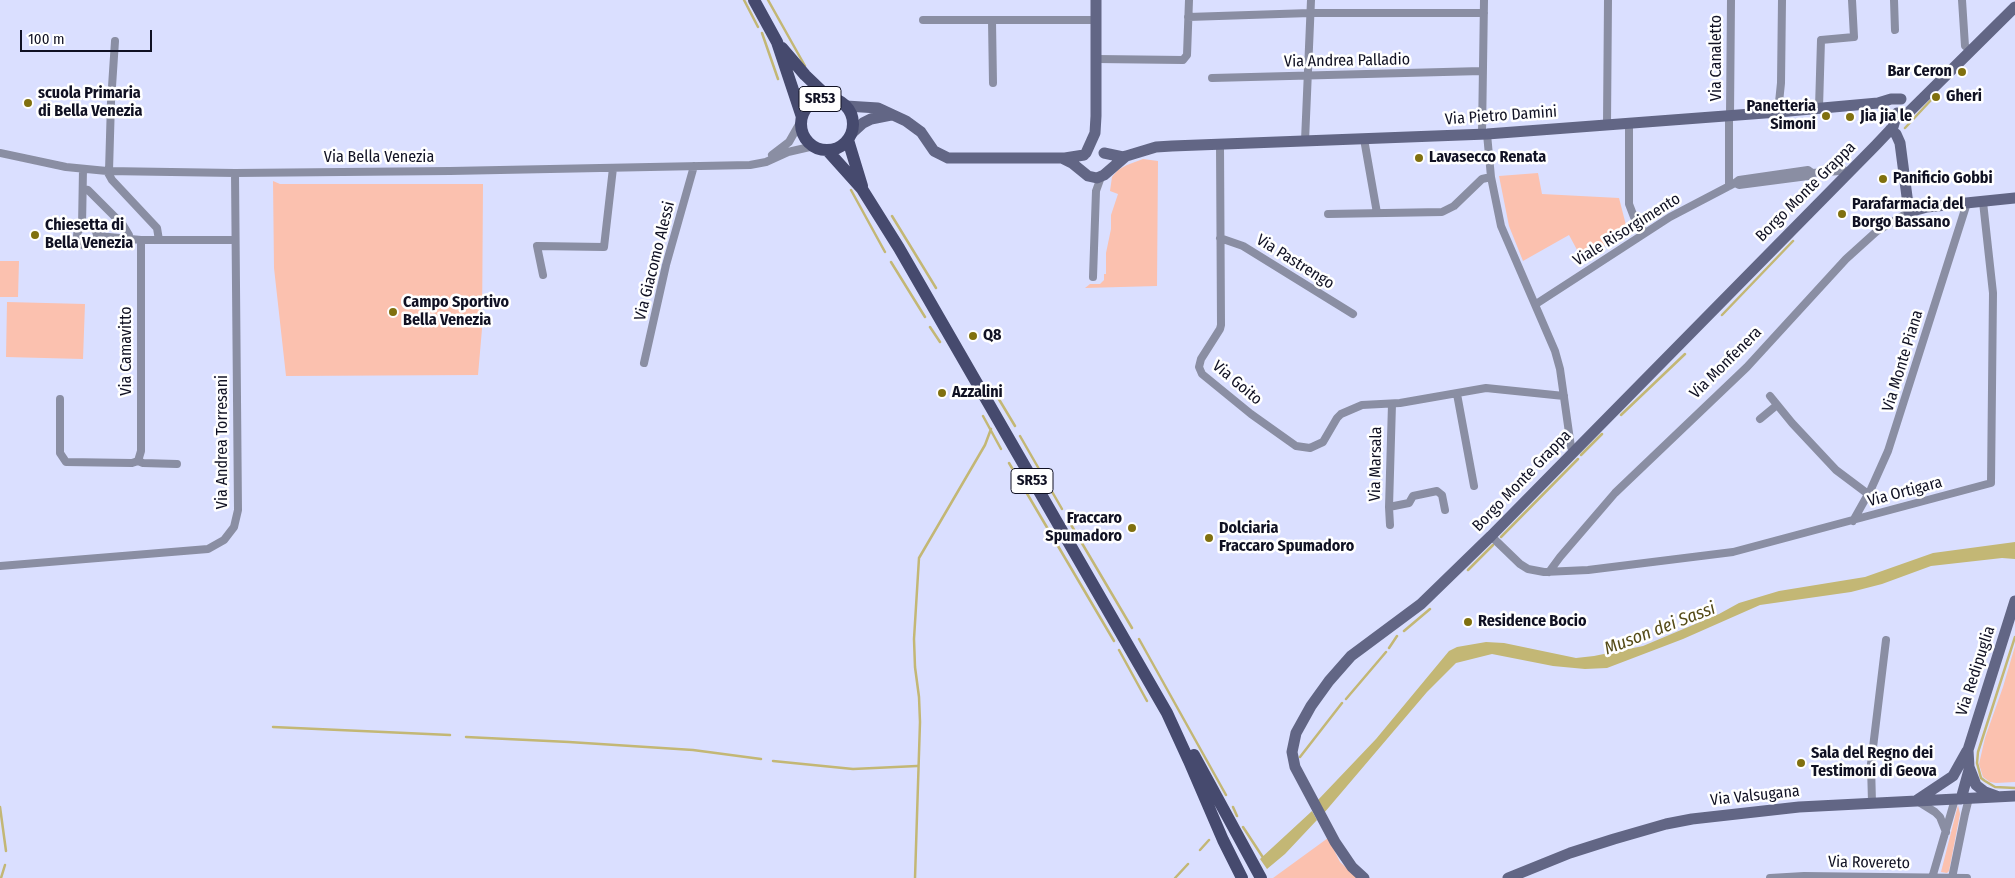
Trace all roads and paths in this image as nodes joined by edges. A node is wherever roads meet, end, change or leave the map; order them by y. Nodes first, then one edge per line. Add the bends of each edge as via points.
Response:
1 (754, 0) edge
2 (1096, 0) edge
3 (1188, 0) edge
4 (1311, 0) edge
5 (1484, 0) edge
6 (1608, 0) edge
7 (1731, 0) edge
8 (1782, 0) edge
9 (1852, 0) edge
10 (1894, 0) edge
11 (1962, 0) edge
12 (2015, 6) edge
13 (1310, 13) junction
14 (1484, 13) junction
15 (1188, 17) junction
16 (923, 20) dead end
17 (1096, 20) junction
18 (992, 21) junction
19 (1895, 30) dead end
20 (115, 41) dead end
21 (777, 42) junction
22 (1970, 50) junction
23 (1097, 59) junction
24 (1482, 71) junction
25 (1308, 75) junction
26 (1212, 78) dead end
27 (993, 83) dead end
28 (1930, 90) junction
29 (828, 98) junction
30 (1902, 99) junction
31 (1878, 103) junction
32 (846, 106) junction
33 (1819, 108) junction
34 (1778, 112) junction
35 (1902, 113) junction
36 (891, 115) junction
37 (1730, 115) junction
38 (802, 119) junction
39 (1629, 123) junction
40 (1606, 124) junction
41 (1890, 130) junction
42 (1095, 133) junction
43 (1485, 134) junction
44 (849, 137) junction
45 (1364, 139) junction
46 (1305, 141) junction
47 (1220, 145) junction
48 (820, 148) junction
49 (1103, 152) junction
50 (0, 153) edge
51 (1085, 154) junction
52 (1126, 156) junction
53 (1062, 158) junction
54 (760, 163) junction
55 (694, 166) junction
56 (614, 168) junction
57 (83, 169) junction
58 (108, 171) junction
59 (235, 173) junction
60 (1847, 173) junction
61 (1096, 174) junction
62 (1490, 177) junction
63 (1732, 185) junction
64 (83, 189) junction
65 (862, 189) junction
66 (2015, 198) edge
67 (1982, 202) junction
68 (1967, 203) junction
69 (1909, 212) junction
70 (1377, 213) junction
71 (1328, 214) dead end
72 (82, 227) junction
73 (1645, 232) junction
74 (98, 236) junction
75 (1220, 238) junction
76 (129, 239) junction
77 (141, 240) junction
78 (159, 240) junction
79 (235, 240) junction
80 (543, 275) dead end
81 (1093, 276) dead end
82 (1536, 304) junction
83 (1353, 314) dead end
84 (644, 363) dead end
85 (1457, 394) junction
86 (1564, 396) junction
87 (1770, 396) dead end
88 (60, 400) dead end
89 (1369, 404) joint
90 (1392, 404) junction
91 (1777, 405) junction
92 (1760, 419) dead end
93 (1574, 452) junction
94 (138, 461) junction
95 (177, 464) dead end
96 (1474, 486) dead end
97 (1868, 494) junction
98 (1389, 507) junction
99 (1445, 510) dead end
100 (1852, 521) junction
101 (1390, 525) dead end
102 (1492, 536) junction
103 (0, 566) edge
104 (1549, 572) junction
105 (2015, 602) edge
106 (1886, 640) dead end
107 (1170, 720) junction
108 (1968, 750) junction
109 (1969, 768) junction
110 (1953, 776) junction
111 (2015, 796) edge
112 (1997, 797) junction
113 (1962, 799) junction
114 (1916, 801) junction
115 (1872, 803) junction
116 (1946, 832) junction
117 (1241, 875) edge
118 (1260, 878) edge
119 (1364, 878) edge
120 (1508, 878) edge
121 (1770, 878) edge
122 (1932, 878) edge
123 (1952, 878) edge
124 (1967, 878) edge

1 - 21 main road, SR53
2 - 17 street
3 - 15 street
4 - 13 street
5 - 14 street
6 - 40 street
7 - 37 street, Via Canaletto
8 - 34 street
9 - 33 street via 1854,37 1821,40
10 - 19 street
11 - 22 street via 1965,46
12 - 22 street, Borgo Monte Grappa
13 - 14 street
13 - 15 street
13 - 25 street
14 - 24 street
15 - 23 street via 1187,55 1183,60
16 - 18 street
17 - 18 street
17 - 23 street
18 - 27 street
20 - 58 street
21 - 29 main road, SR53
21 - 38 main road, SR53
22 - 28 street, Borgo Monte Grappa
23 - 42 street
24 - 25 street, Via Andrea Palladio
24 - 43 street
25 - 26 street, Via Andrea Palladio
25 - 46 street
28 - 30 street, Borgo Monte Grappa via 1918,97
28 - 35 street, Borgo Monte Grappa via 1919,104
29 - 32 main road, SR53
29 - 38 main road, SR53 via 811,103
30 - 31 street, Via Pietro Damini
30 - 35 street via 1910,104
31 - 33 street, Via Pietro Damini
31 - 35 street
32 - 36 street via 878,108
32 - 44 main road, SR53 via 853,122
33 - 34 street, Via Pietro Damini
34 - 37 street, Via Pietro Damini
35 - 41 street, Borgo Monte Grappa via 1900,123
36 - 44 street via 871,118
36 - 53 street via 917,128 934,151 948,158
37 - 39 street, Via Pietro Damini
37 - 63 street, Via Canaletto
38 - 48 main road, SR53 via 804,136
38 - 54 street via 783,148
39 - 40 street, Via Pietro Damini
39 - 73 street via 1629,204
40 - 43 street, Via Pietro Damini
41 - 60 street, Borgo Monte Grappa
41 - 69 street via 1900,143
42 - 49 street
42 - 51 street
43 - 45 street, Via Pietro Damini
43 - 62 street
44 - 48 main road via 842,146
44 - 65 main road, SR53
45 - 46 street, Via Pietro Damini
45 - 70 street
46 - 47 street, Via Pietro Damini
47 - 52 street, Via Pietro Damini via 1162,146
47 - 75 street, Via Goito
48 - 54 street, Via Bella Venezia via 788,152
48 - 65 main road, SR53
49 - 51 street via 1094,150
49 - 52 street
49 - 61 street via 1109,161
50 - 57 street, Via Bella Venezia
51 - 53 street
51 - 61 street via 1081,162
52 - 61 street
53 - 61 street
54 - 55 street, Via Bella Venezia
55 - 56 street, Via Bella Venezia
55 - 84 street, Via Giacomo Alessi via 666,265
56 - 59 street, Via Bella Venezia
56 - 80 street via 604,247 537,246
57 - 58 street, Via Bella Venezia
57 - 64 street
58 - 59 street, Via Bella Venezia
58 - 78 street via 112,180 157,228
59 - 79 street, Via Andrea Torresani
60 - 63 street, Viale Risorgimento via 1844,170 1812,173 1789,179
60 - 93 street, Borgo Monte Grappa
61 - 81 street
62 - 70 street via 1442,212
62 - 82 street via 1505,237
63 - 73 street, Viale Risorgimento
64 - 72 street
64 - 76 street via 88,190 123,225
65 - 107 main road, SR53
66 - 67 street, Via Monfenera
67 - 68 street, Via Monfenera
67 - 100 street, Via Ortigara via 1993,293 1991,483
68 - 69 street, Via Monfenera
68 - 97 street, Via Monte Piana via 1901,415
69 - 104 street, Via Monfenera via 1877,231 1846,259 1747,367 1615,493
70 - 71 street
72 - 74 street via 94,228
72 - 74 street via 77,237 81,245 94,244
73 - 82 street, Viale Risorgimento
74 - 76 street
75 - 83 street, Via Pastrengo via 1243,246
75 - 89 street, Via Goito via 1221,325 1201,359 1199,367 1202,374 1251,414 1302,448 1323,442 1341,414
76 - 77 street
77 - 78 street
77 - 94 street, Via Camavitto via 141,451
78 - 79 street
79 - 103 street, Via Andrea Torresani via 238,510 234,527 224,540 208,548
82 - 86 street via 1560,369
85 - 86 street, Via Marsala via 1486,388
85 - 90 street, Via Marsala
85 - 96 street
86 - 93 street
87 - 91 street
88 - 94 street via 60,453 66,462
89 - 90 street, Via Marsala
90 - 98 street, Via Marsala
91 - 92 street
91 - 97 street via 1836,470
93 - 102 street, Borgo Monte Grappa
94 - 95 street
97 - 100 street, Via Monte Piana
98 - 99 street via 1409,503 1413,496 1437,491 1442,495
98 - 101 street, Via Marsala
100 - 104 street, Via Ortigara via 1733,552
102 - 104 street via 1524,567
102 - 119 street, Borgo Monte Grappa via 1421,604 1351,656 1311,706 1296,733 1292,752 1295,767 1344,857
105 - 108 street, Via Redipuglia
106 - 115 street via 1871,764
107 - 117 main road, SR53 via 1222,840
107 - 118 main road, SR53 via 1200,764
108 - 109 street, Via Redipuglia
108 - 110 street, Via Redipuglia
109 - 112 street, Via Redipuglia via 1976,785
109 - 113 street, Via Redipuglia
110 - 113 street
110 - 114 street, Via Redipuglia
111 - 112 street, Via Valsugana
112 - 113 street, Via Valsugana
113 - 114 street, Via Valsugana
113 - 116 street
113 - 123 street via 1964,814
114 - 115 street, Via Valsugana
114 - 116 street via 1940,817
115 - 120 street, Via Valsugana via 1738,813 1672,823 1598,844
116 - 122 street
121 - 122 street, Via Rovereto
122 - 123 street, Via Rovereto
123 - 124 street, Via Rovereto

